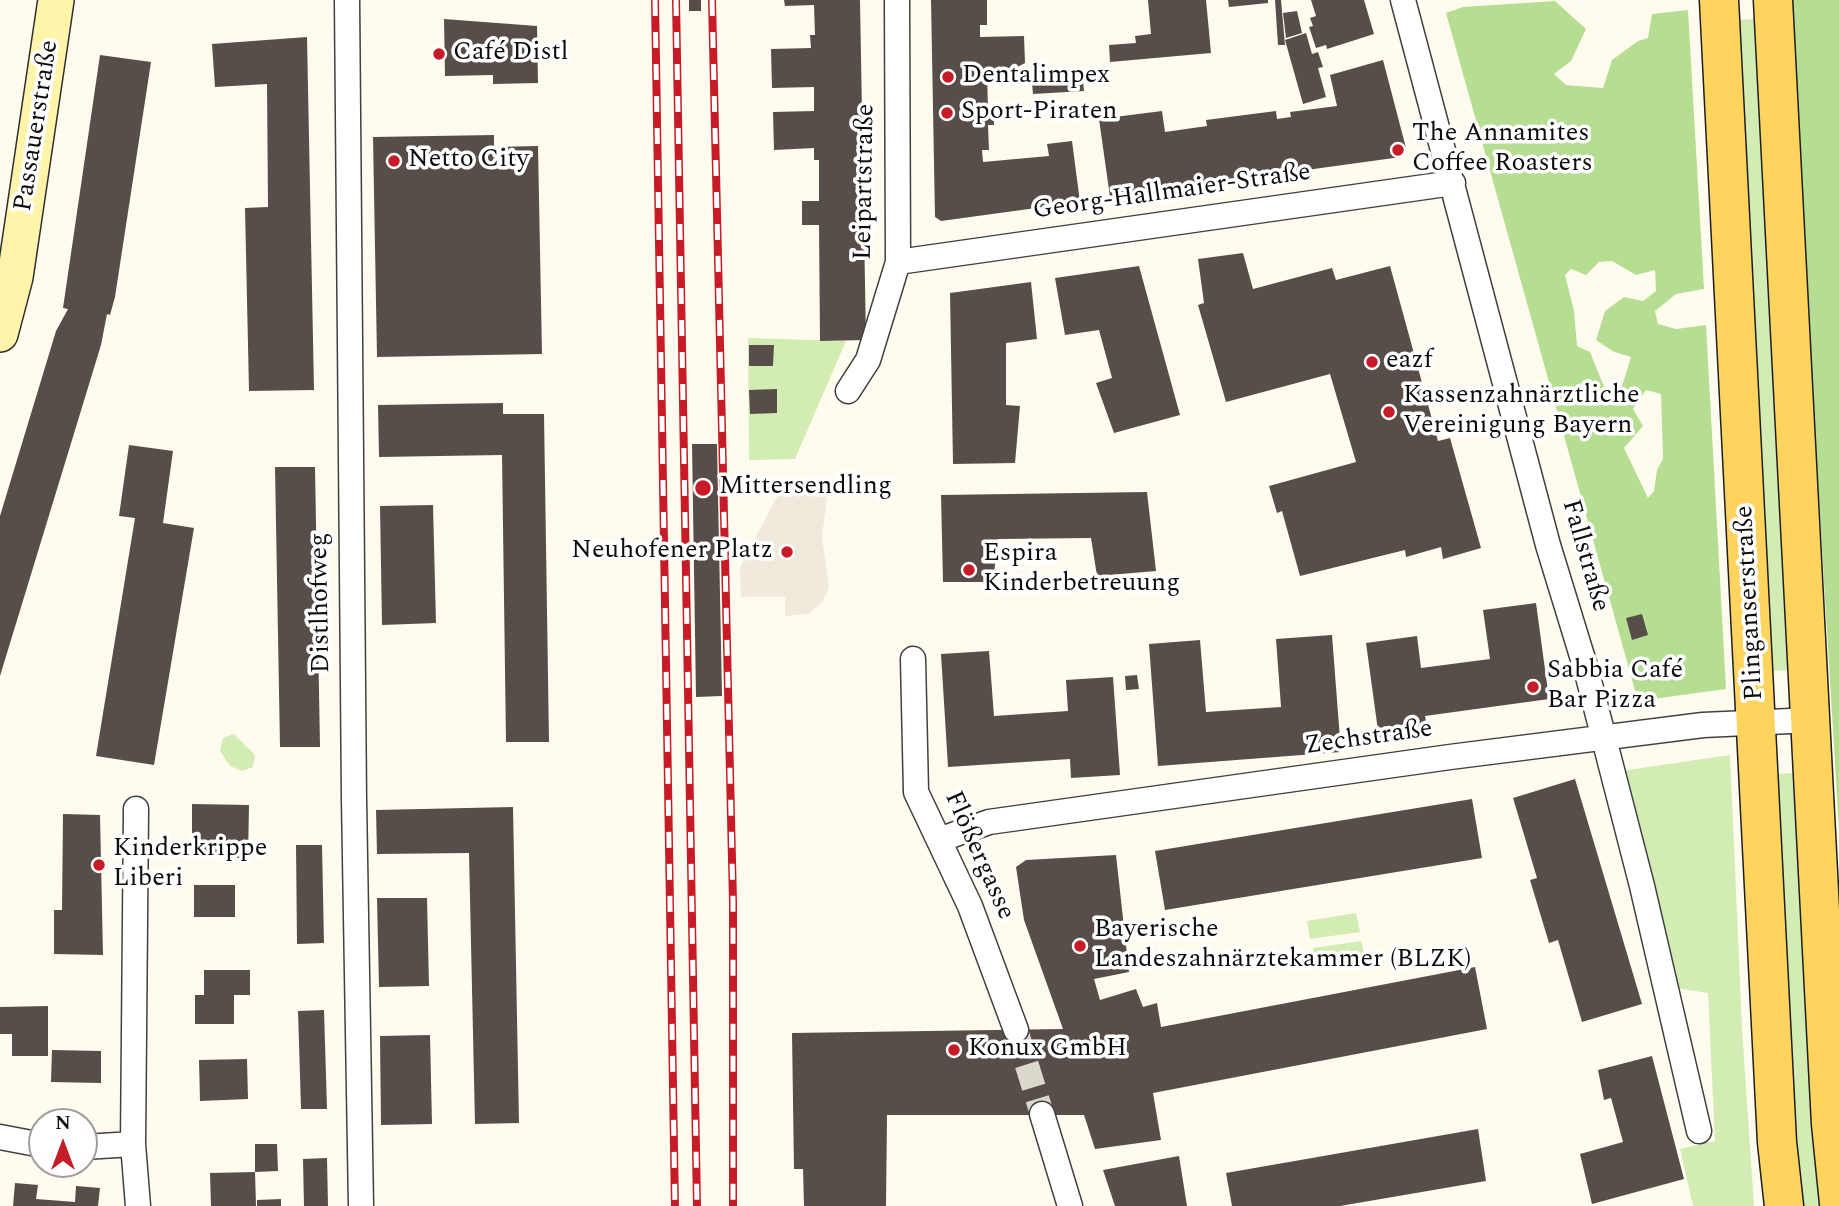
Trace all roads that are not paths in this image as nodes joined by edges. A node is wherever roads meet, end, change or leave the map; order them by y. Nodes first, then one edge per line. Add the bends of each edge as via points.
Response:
1 (56, 0) edge
2 (347, 0) edge
3 (897, 0) edge
4 (1403, 0) edge
5 (1718, 0) edge
6 (1773, 0) edge
7 (1453, 183) junction
8 (898, 262) junction
9 (0, 334) edge
10 (848, 391) dead end
11 (913, 659) dead end
12 (1812, 720) junction
13 (1757, 722) junction
14 (1603, 737) junction
15 (136, 809) dead end
16 (939, 839) junction
17 (1016, 1030) tunnel mouth
18 (1042, 1114) tunnel mouth
19 (1699, 1131) dead end
20 (0, 1137) edge
21 (28, 1142) edge
22 (133, 1144) junction
23 (98, 1146) edge
24 (1839, 1203) edge
25 (138, 1206) edge
26 (361, 1206) edge
27 (1070, 1206) edge
28 (1784, 1206) edge

1 - 9 street, Passauerstraße via 15,277
2 - 26 street, Distlhofweg
3 - 8 street, Leipartstraße
4 - 7 street, Fallstraße
5 - 13 main road, Plinganserstraße
6 - 12 main road, Plinganserstraße
7 - 8 street, Georg-Hallmaier-Straße
7 - 14 street, Fallstraße
8 - 10 street, Leipartstraße via 868,360
11 - 16 street, Flößergasse via 916,792
12 - 13 street, Zechstraße
12 - 24 main road, Plinganserstraße via 1831,1125
13 - 14 street, Zechstraße
13 - 28 main road, Plinganserstraße
14 - 16 street, Zechstraße via 989,822
14 - 19 street, Fallstraße
15 - 22 street
16 - 17 street, Flößergasse via 970,906
18 - 27 street
20 - 21 street
22 - 23 street
22 - 25 street

